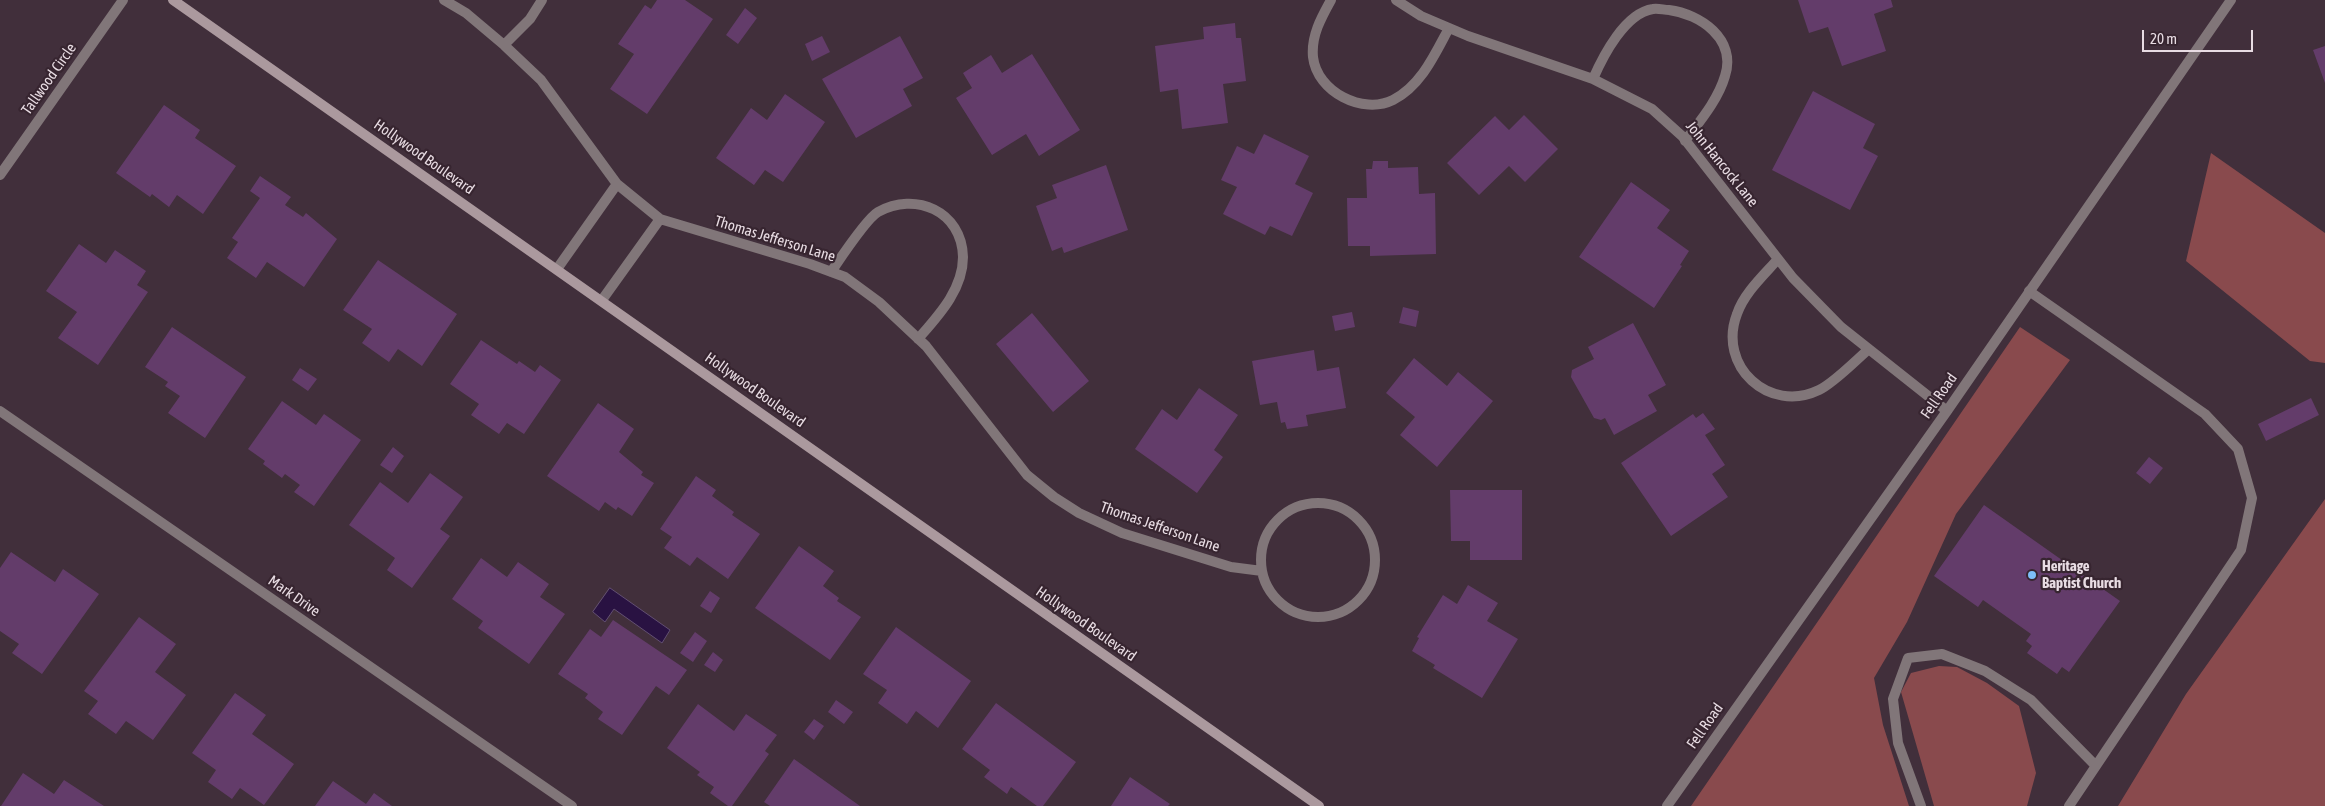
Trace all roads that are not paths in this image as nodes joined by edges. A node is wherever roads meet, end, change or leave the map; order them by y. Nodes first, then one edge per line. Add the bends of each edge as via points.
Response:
1 (123, 0) edge
2 (174, 0) edge
3 (444, 0) edge
4 (542, 0) edge
5 (1331, 0) edge
6 (1396, 0) edge
7 (2231, 0) edge
8 (1449, 28) junction
9 (504, 44) junction
10 (1593, 79) junction
11 (1686, 141) junction
12 (0, 175) edge
13 (616, 184) junction
14 (660, 219) junction
15 (1778, 259) junction
16 (557, 270) junction
17 (831, 272) junction
18 (2030, 291) junction
19 (602, 300) junction
20 (918, 339) junction
21 (1870, 349) junction
22 (0, 410) edge
23 (1947, 410) junction
24 (1262, 571) junction
25 (2095, 765) junction
26 (572, 806) edge
27 (1319, 806) edge
28 (1667, 806) edge
29 (1921, 806) edge
30 (2069, 806) edge

1 - 12 street, Tallwood Circle
2 - 16 street, Hollywood Boulevard
3 - 9 street, Thomas Jefferson Lane via 466,13
4 - 9 street via 530,19
5 - 8 street via 1313,41 1313,58 1318,74 1334,91 1358,103 1373,106 1393,100 1430,64
6 - 8 street, John Hancock Lane
7 - 18 street, Fell Road
8 - 10 street, John Hancock Lane
9 - 13 street, Thomas Jefferson Lane via 541,80
10 - 11 street, John Hancock Lane via 1652,109
10 - 11 street via 1603,55 1636,17 1654,9 1695,16 1721,39 1727,54 1726,75 1714,100
11 - 15 street, John Hancock Lane
13 - 14 street, Thomas Jefferson Lane
13 - 16 street
14 - 17 street, Thomas Jefferson Lane
14 - 19 street
15 - 21 street, John Hancock Lane via 1841,327
15 - 21 street via 1737,313 1731,337 1743,371 1755,385 1777,396 1798,397 1820,390
16 - 19 street, Hollywood Boulevard
17 - 20 street, Thomas Jefferson Lane via 844,277 879,302
17 - 20 street via 876,213 901,204 927,205 950,220 959,236 963,258 955,288 943,310
18 - 23 street, Fell Road
18 - 25 street via 2205,414 2238,449 2252,498 2241,550
19 - 27 street, Hollywood Boulevard
20 - 24 street, Thomas Jefferson Lane via 1027,475 1054,497 1079,513 1122,532 1231,567
21 - 23 street, John Hancock Lane
22 - 26 street, Mark Drive
23 - 28 street, Fell Road
24 - 24 street via 1278,602 1293,612 1309,617 1339,614 1362,596 1372,576 1375,554 1372,540 1354,516 1341,508 1324,503 1307,504 1290,510 1266,536 1261,553
25 - 29 street via 2031,700 1985,671 1942,654 1908,658 1893,699 1898,743
25 - 30 street

